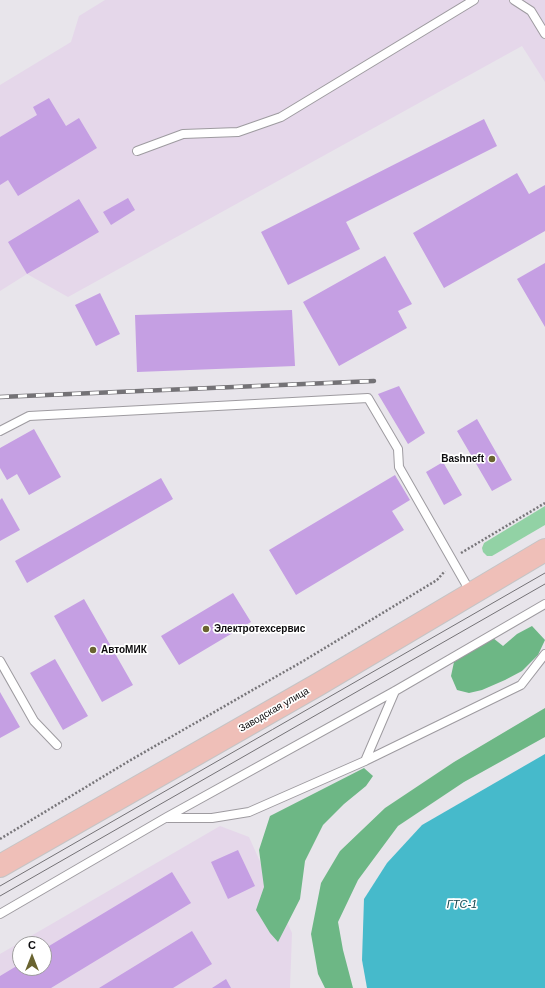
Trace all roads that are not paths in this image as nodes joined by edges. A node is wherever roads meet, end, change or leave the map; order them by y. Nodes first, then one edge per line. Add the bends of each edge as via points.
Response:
1 (474, 0) edge
2 (514, 0) edge
3 (544, 33) edge
4 (137, 151) dead end
5 (0, 432) edge
6 (545, 550) edge
7 (471, 593) junction
8 (545, 604) edge
9 (545, 654) edge
10 (0, 661) edge
11 (395, 691) junction
12 (57, 745) dead end
13 (365, 761) junction
14 (167, 818) junction
15 (0, 866) edge
16 (0, 914) edge

1 - 4 lane via 281,117 238,132 183,134
2 - 3 lane via 531,10
5 - 7 lane via 29,416 368,398 398,450 399,467
6 - 7 main road, Заводская улица
7 - 15 main road, Заводская улица via 319,684
8 - 11 lane
9 - 13 lane via 522,685
10 - 12 lane via 34,721
11 - 13 lane
11 - 14 lane
13 - 14 lane via 249,812 212,818
14 - 16 lane

